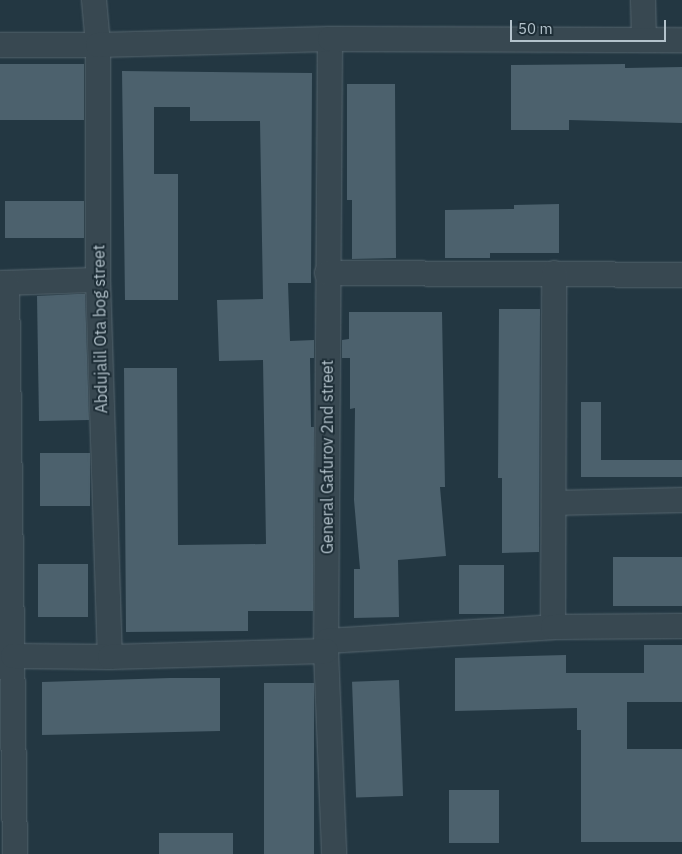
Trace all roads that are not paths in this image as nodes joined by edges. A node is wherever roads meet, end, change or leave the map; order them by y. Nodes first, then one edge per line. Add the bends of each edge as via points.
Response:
1 (94, 0) edge
2 (643, 0) edge
3 (330, 38) junction
4 (644, 40) junction
5 (682, 40) edge
6 (0, 45) edge
7 (98, 45) junction
8 (327, 273) junction
9 (554, 273) junction
10 (682, 275) edge
11 (98, 280) junction
12 (4, 283) edge
13 (682, 500) edge
14 (554, 503) junction
15 (682, 626) edge
16 (553, 627) junction
17 (327, 646) junction
18 (13, 656) junction
19 (110, 657) junction
20 (15, 854) edge
21 (334, 854) edge

1 - 7 street, Abdujalil Ota bog street
2 - 4 street
3 - 4 street
3 - 7 street
3 - 8 street, General Gafurov 2nd street
4 - 5 street
6 - 7 street
7 - 11 street, Abdujalil Ota bog street
8 - 9 street
8 - 17 street, General Gafurov 2nd street
9 - 10 street
9 - 14 street
11 - 12 street
11 - 19 street, Abdujalil Ota bog street
12 - 18 street
13 - 14 street
14 - 16 street
15 - 16 street
16 - 17 street
17 - 19 street
17 - 21 street, General Gafurov 2nd street
18 - 19 street
18 - 20 street

